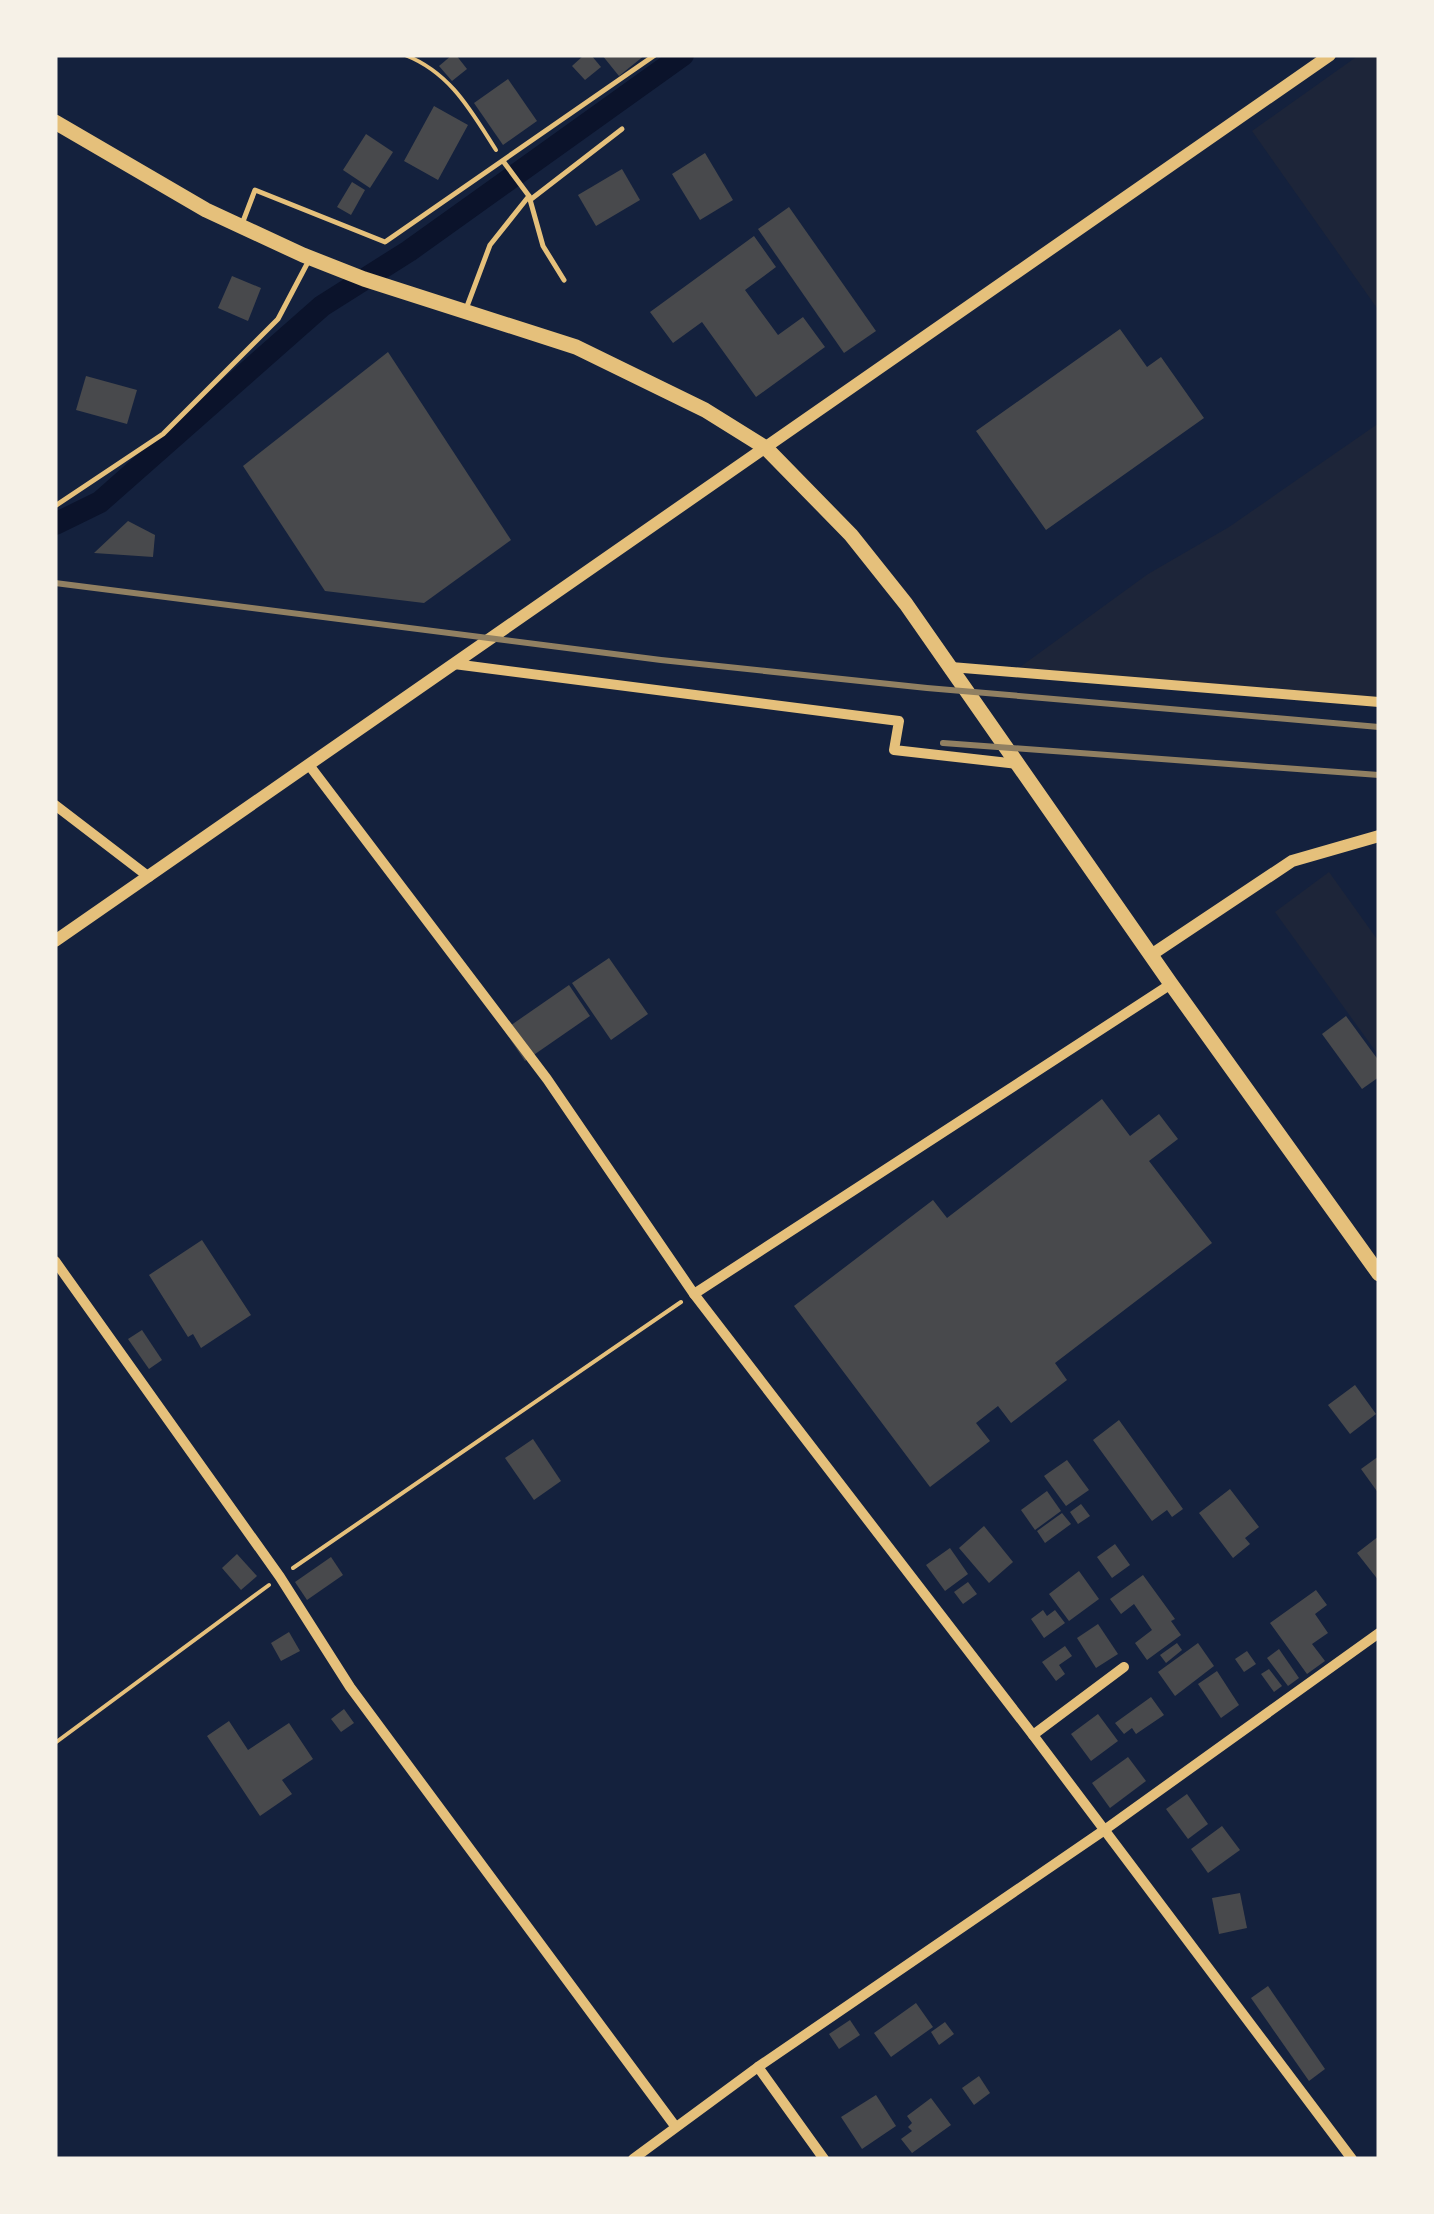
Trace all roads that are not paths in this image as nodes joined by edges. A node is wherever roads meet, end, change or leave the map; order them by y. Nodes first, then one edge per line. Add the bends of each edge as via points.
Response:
1 (655, 55) edge
2 (1330, 55) edge
3 (55, 122) edge
4 (622, 129) dead end
5 (504, 162) junction
6 (529, 197) junction
7 (241, 226) junction
8 (310, 258) junction
9 (564, 280) dead end
10 (466, 312) junction
11 (766, 448) junction
12 (55, 506) edge
13 (454, 664) junction
14 (951, 667) junction
15 (1379, 702) edge
16 (1019, 764) junction
17 (309, 765) junction
18 (55, 806) edge
19 (1379, 836) edge
20 (149, 877) junction
21 (55, 941) edge
22 (1151, 955) junction
23 (1170, 984) junction
24 (55, 1260) edge
25 (1379, 1274) edge
26 (694, 1294) junction
27 (1379, 1633) edge
28 (1124, 1668) dead end
29 (1033, 1735) junction
30 (1103, 1831) junction
31 (758, 2067) junction
32 (675, 2126) junction
33 (633, 2159) edge
34 (824, 2159) edge
35 (1352, 2159) edge

1 - 5 lane
2 - 11 street
3 - 7 main road
4 - 6 lane
5 - 6 lane
5 - 7 lane via 385,242 255,190
6 - 9 lane via 543,246
6 - 10 lane via 490,245
7 - 8 main road
8 - 10 main road
8 - 12 lane via 278,318 163,434
10 - 11 main road via 576,348 705,410
11 - 13 street
11 - 14 main road via 851,535
13 - 16 street via 899,721 894,750
13 - 17 street
14 - 15 street
14 - 16 main road
16 - 22 main road
17 - 20 street
17 - 26 street via 547,1080
18 - 20 street
19 - 22 street via 1292,862
20 - 21 street
22 - 23 main road
23 - 25 main road
23 - 26 street
24 - 32 street via 350,1687
26 - 29 street
27 - 30 street
28 - 29 street
29 - 30 street
30 - 31 street
30 - 35 street
31 - 32 street
31 - 34 street
32 - 33 street

